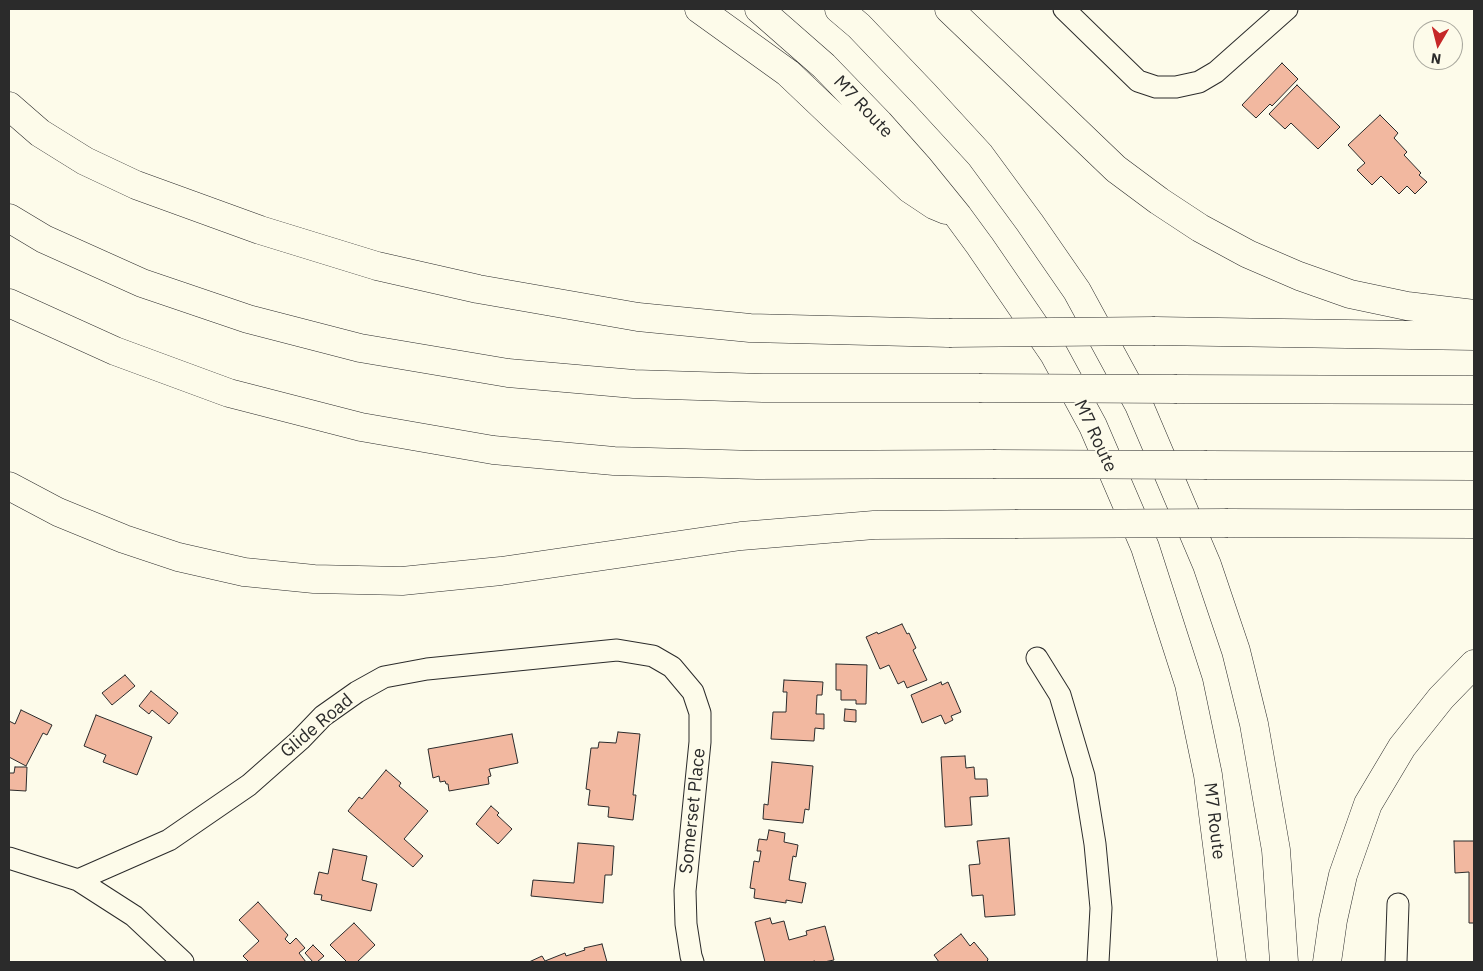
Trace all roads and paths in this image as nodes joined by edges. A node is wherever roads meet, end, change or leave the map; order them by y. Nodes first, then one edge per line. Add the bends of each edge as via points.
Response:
1 (699, 9) edge
2 (759, 9) edge
3 (839, 9) edge
4 (949, 9) edge
5 (1064, 9) edge
6 (1287, 9) edge
7 (9, 106) edge
8 (958, 216) junction
9 (9, 218) edge
10 (9, 303) edge
11 (1474, 314) edge
12 (1474, 336) edge
13 (1474, 390) edge
14 (1474, 466) edge
15 (9, 486) edge
16 (1474, 524) edge
17 (1037, 658) dead end
18 (1474, 664) edge
19 (672, 667) joint
20 (9, 858) edge
21 (78, 880) junction
22 (1398, 904) dead end
23 (183, 962) edge
24 (693, 962) edge
25 (1098, 962) edge
26 (1232, 962) edge
27 (1284, 962) edge
28 (1328, 962) edge
29 (1396, 962) edge

1 - 8 highway via 788,73 910,189
2 - 8 highway, M7 Route via 831,73
3 - 27 highway via 859,26 980,155 1077,291 1139,405 1207,565 1238,660 1254,724 1276,850
4 - 11 highway via 1116,169 1200,228 1248,254 1350,294 1407,306
5 - 6 street via 1138,81 1156,87 1176,88 1199,82 1216,72
7 - 12 highway, bridge via 40,133 85,161 136,185 260,230 377,266 478,289 638,317 750,328 949,333 1155,331
8 - 26 highway, M7 Route via 1054,354 1093,426 1145,547 1191,693 1208,775
9 - 13 highway, bridge via 44,239 142,283 248,319 360,348 508,373 634,384 762,388
10 - 14 highway, bridge via 115,351 229,393 361,427 493,450 614,461 747,465
15 - 16 highway, bridge via 58,512 124,540 178,557 244,572 314,579 402,581 501,571 742,536 874,525
17 - 25 street via 1060,696 1084,776 1101,908
18 - 28 highway via 1441,698 1402,747 1368,804 1343,875
19 - 21 street, Glide Road via 653,656 617,650 427,669 384,677 323,716 249,785 169,840
19 - 24 street, Somerset Place via 693,692 700,713 685,891 686,924
20 - 21 street
21 - 23 street via 134,916
22 - 29 street

